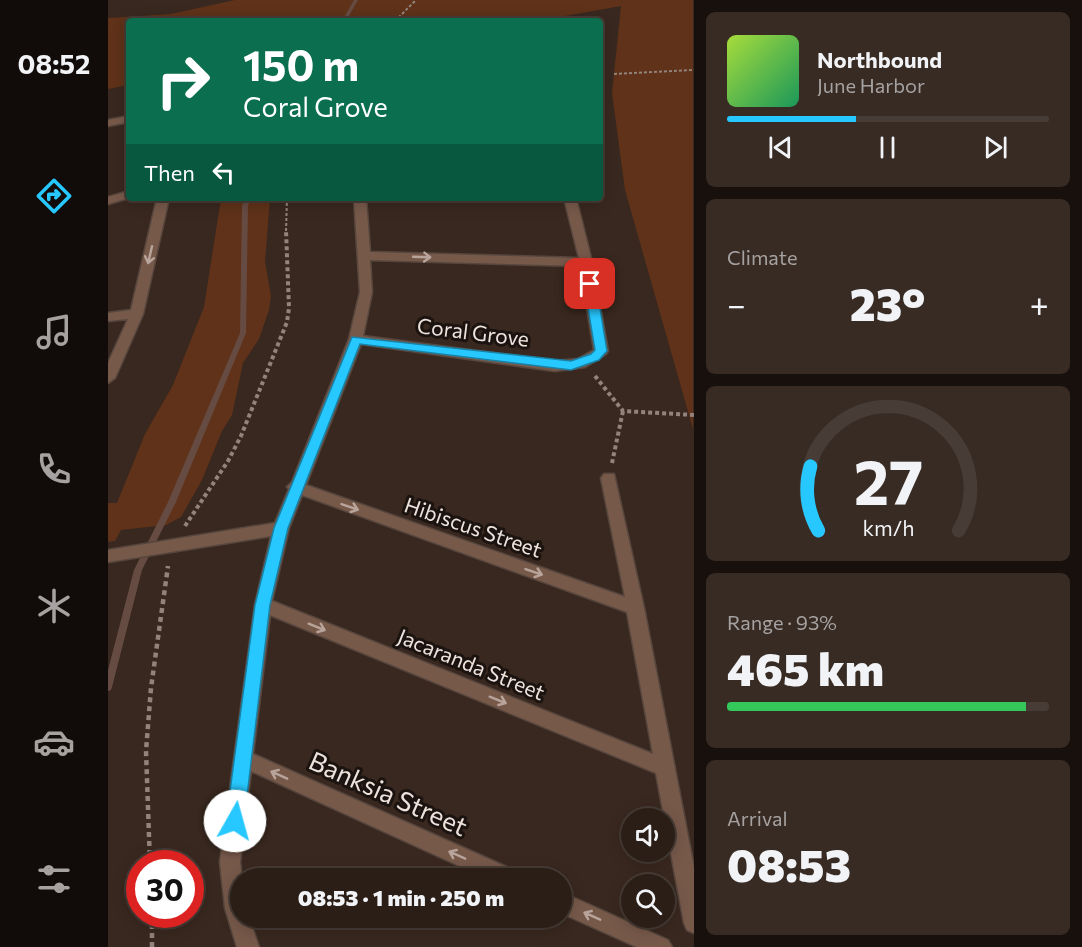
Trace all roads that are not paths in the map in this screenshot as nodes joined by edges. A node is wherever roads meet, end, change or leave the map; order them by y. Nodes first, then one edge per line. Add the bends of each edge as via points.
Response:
1 (126, 120) edge
2 (108, 123) edge
3 (126, 195) edge
4 (108, 201) edge
5 (162, 201) edge
6 (360, 201) edge
7 (571, 201) edge
8 (364, 256) junction
9 (586, 262) junction
10 (137, 314) junction
11 (108, 317) edge
12 (356, 339) junction
13 (108, 378) edge
14 (609, 478) road end
15 (295, 487) junction
16 (281, 528) junction
17 (108, 556) edge
18 (263, 605) junction
19 (636, 608) junction
20 (243, 758) junction
21 (663, 767) junction
22 (487, 868) edge
23 (572, 907) edge
24 (693, 923) edge
25 (248, 947) edge
26 (662, 947) edge

1 - 2 street
3 - 4 street
5 -> 10 street
6 - 8 street
7 - 9 street
8 -> 9 street
8 - 12 street via 366,292
9 - 12 street, Coral Grove via 601,351 583,362 555,366
10 - 11 street
10 - 13 street
12 - 15 street
14 - 19 street
15 - 16 street
15 -> 19 street, Hibiscus Street
16 - 17 street
16 - 18 street
18 - 20 street
18 -> 21 street, Jacaranda Street
19 - 21 street
22 -> 20 street, Banksia Street
20 - 25 street via 230,862 235,908
21 - 24 street
26 -> 23 street

